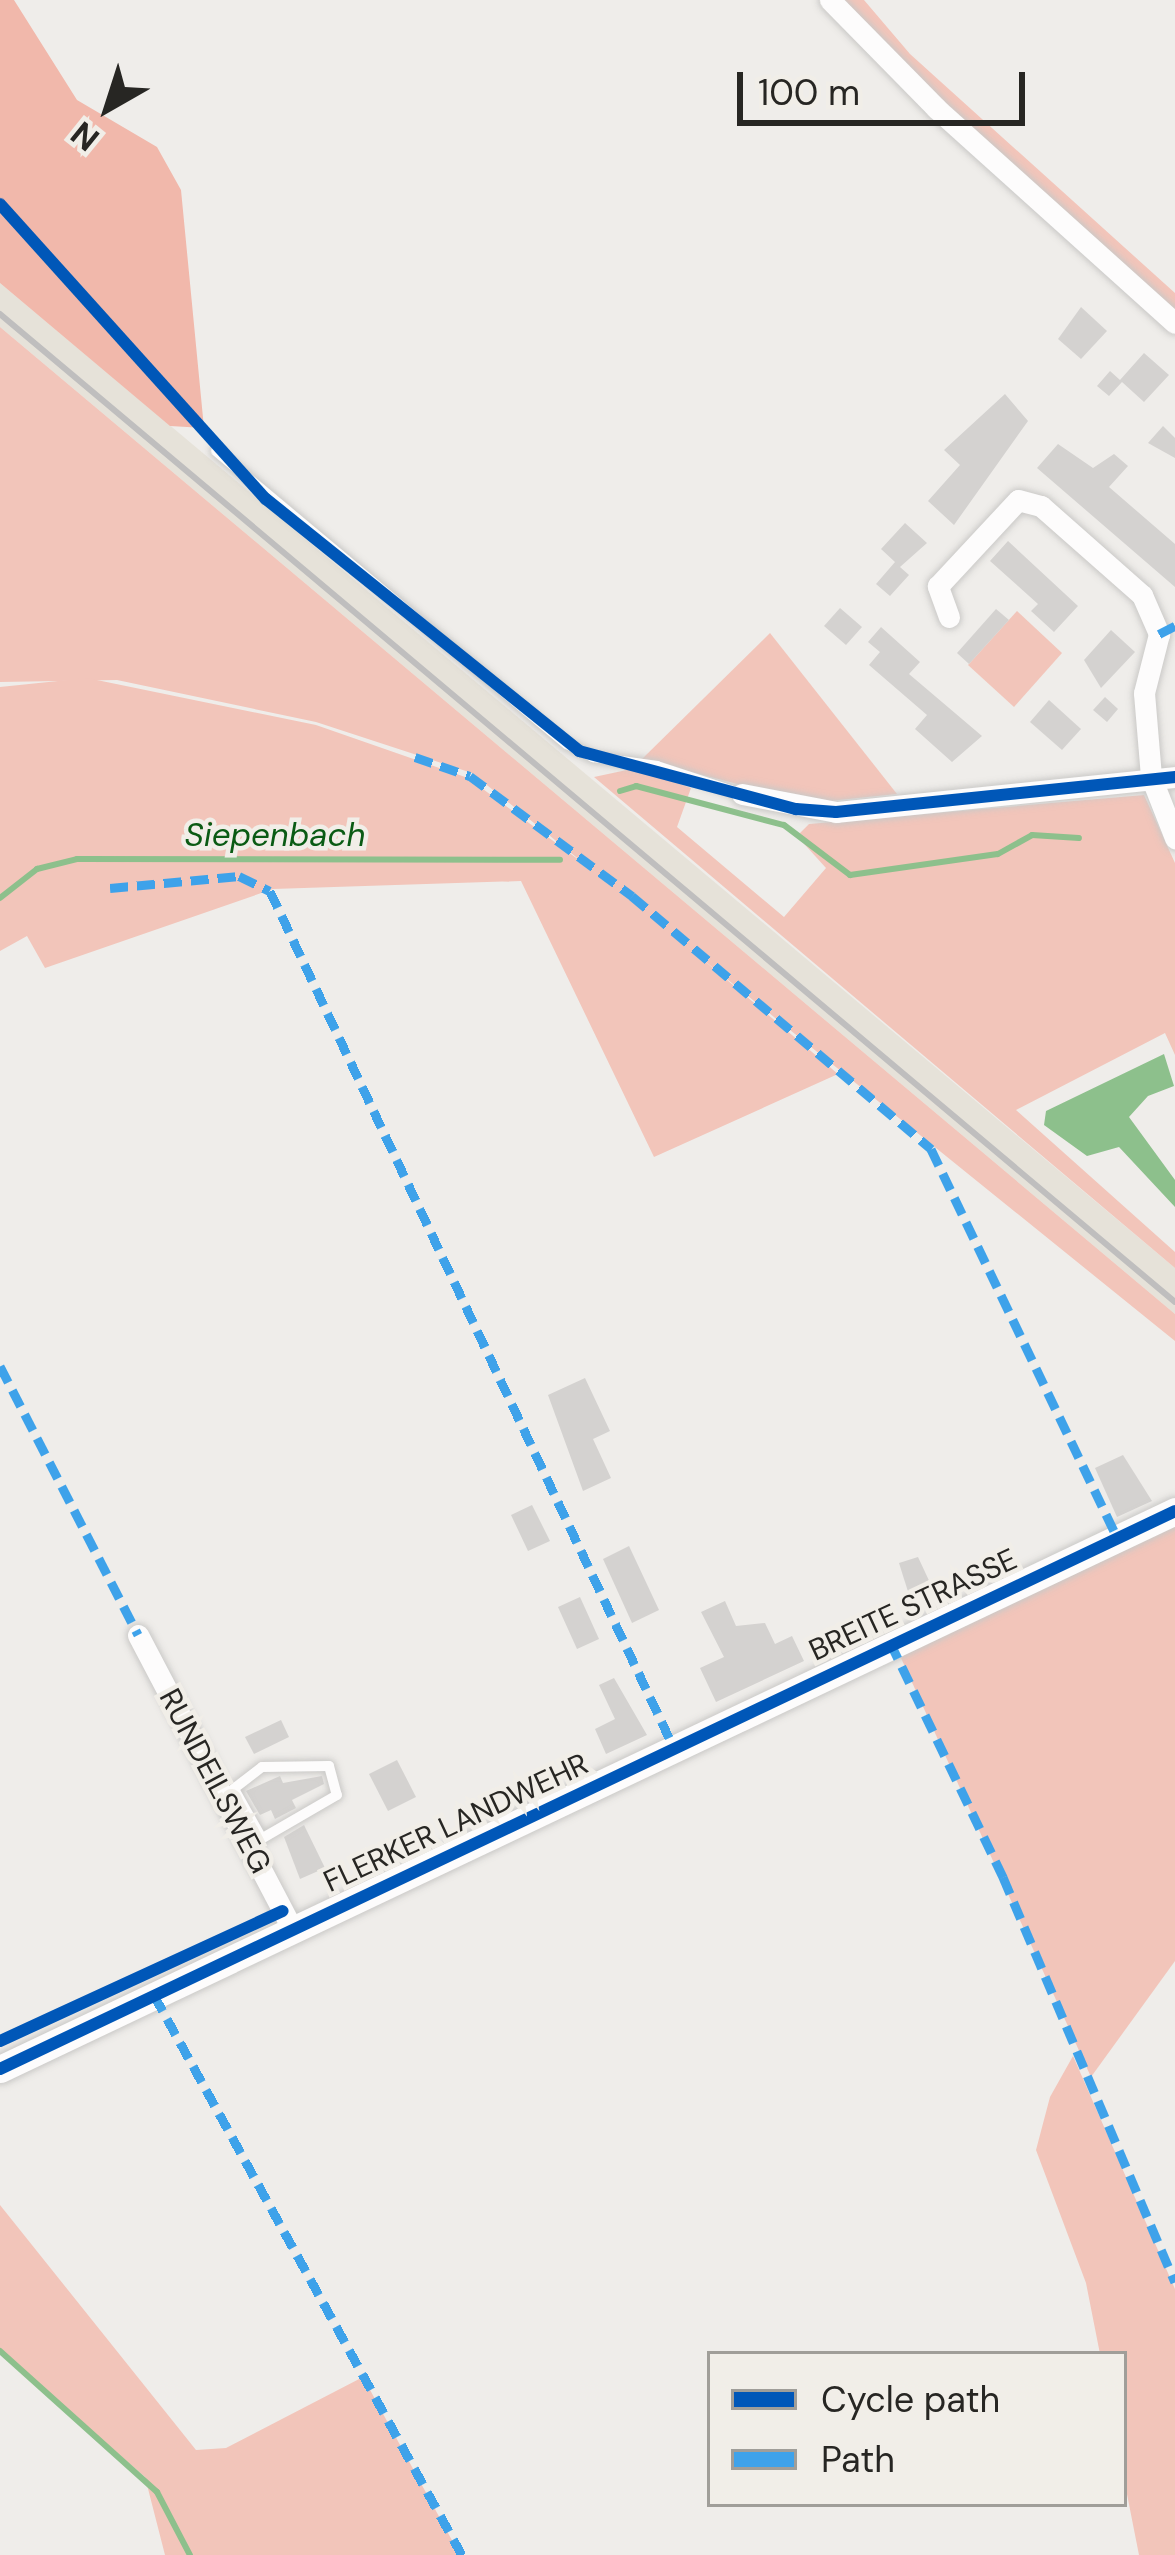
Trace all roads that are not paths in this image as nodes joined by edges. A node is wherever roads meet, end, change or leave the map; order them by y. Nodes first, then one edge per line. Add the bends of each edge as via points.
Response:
1 (830, 0) edge
2 (1175, 323) edge
3 (216, 451) dead end
4 (949, 617) dead end
5 (1151, 777) junction
6 (1175, 777) edge
7 (742, 794) joint
8 (1175, 838) edge
9 (1175, 1511) edge
10 (138, 1635) dead end
11 (673, 1746) joint
12 (229, 1793) junction
13 (255, 1841) junction
14 (292, 1928) junction
15 (0, 2069) edge

1 - 2 street via 883,58
3 - 7 lane via 567,744 593,758 657,766
4 - 5 street via 938,586 1008,503 1041,506 1142,595 1158,621 1144,693
5 - 6 street
5 - 7 street via 965,804 836,812
5 - 8 street
9 - 11 street, BREITE STRASSE
10 - 12 street, RUNDEILSWEG
11 - 14 street, FLERKER LANDWEHR
12 - 13 street, RUNDEILSWEG
12 - 13 lane via 262,1767 329,1766 337,1796
13 - 14 street, RUNDEILSWEG
14 - 15 street, FLERKER LANDWEHR

